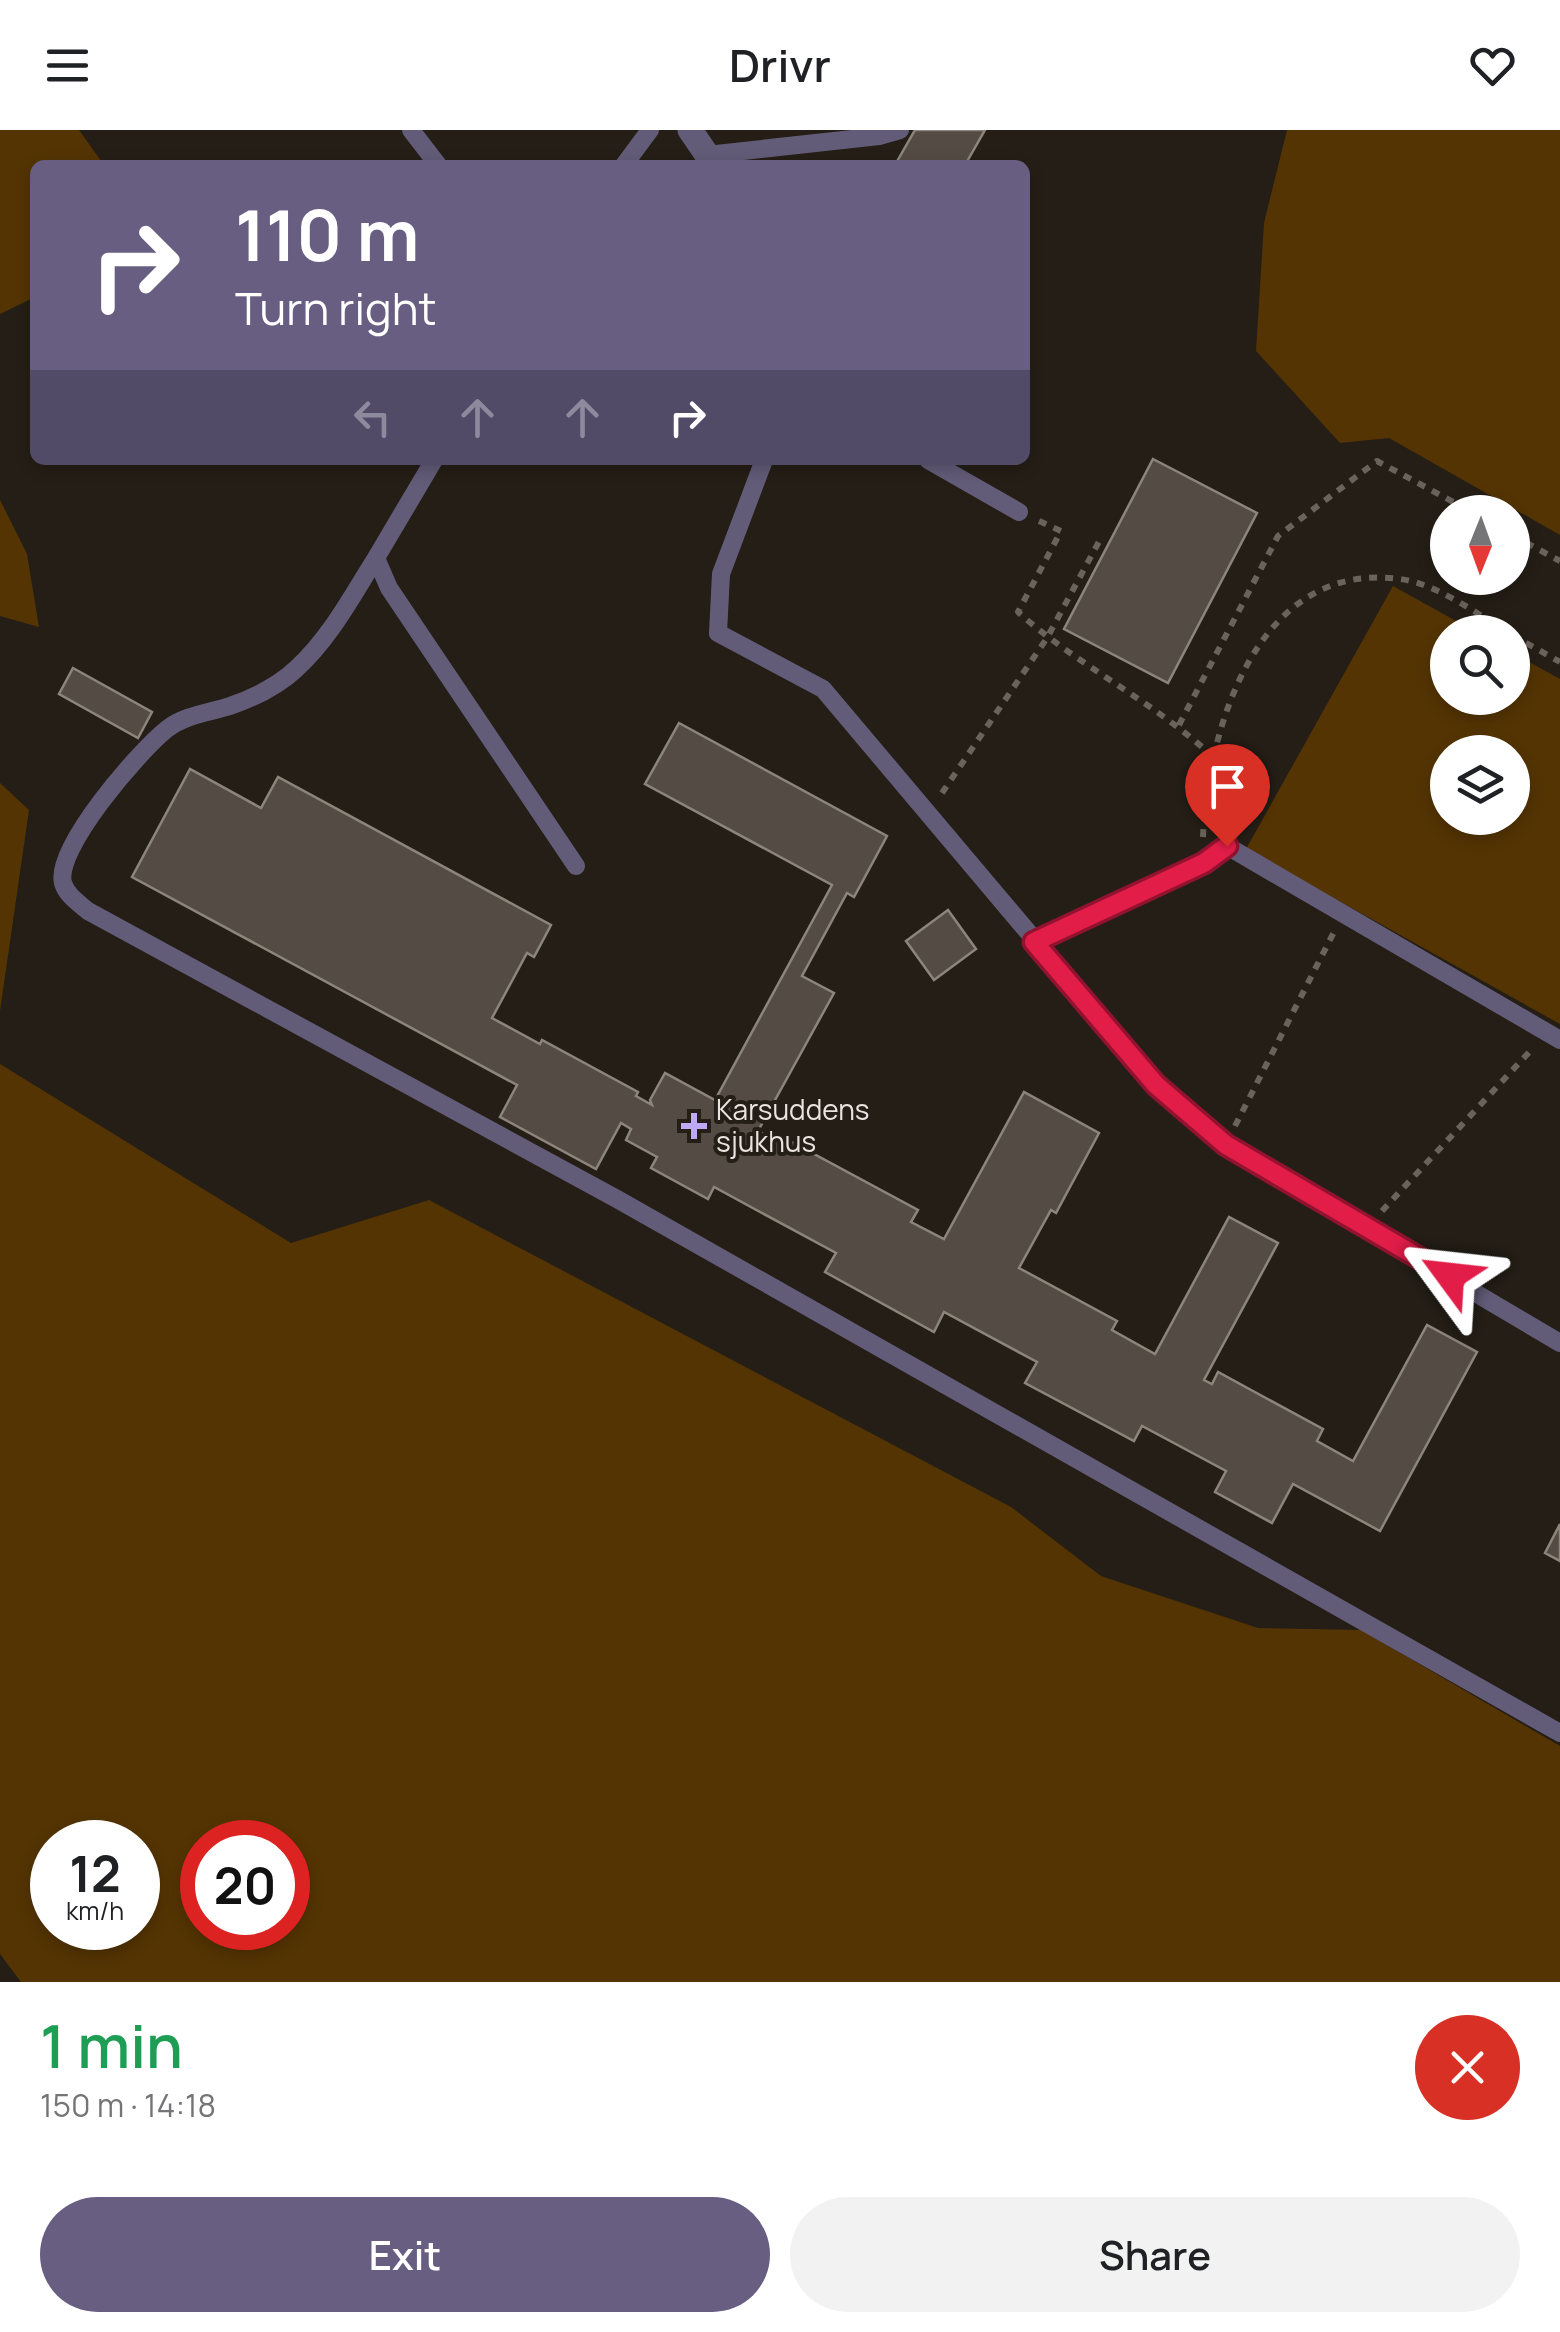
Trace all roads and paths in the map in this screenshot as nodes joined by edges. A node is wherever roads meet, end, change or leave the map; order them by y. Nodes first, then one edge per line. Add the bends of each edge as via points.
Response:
1 (411, 130) edge
2 (650, 130) edge
3 (690, 130) edge
4 (900, 130) edge
5 (434, 160) edge
6 (628, 160) edge
7 (711, 160) edge
8 (431, 465) edge
9 (762, 465) edge
10 (937, 465) edge
11 (1441, 495) edge
12 (1019, 512) joint
13 (1102, 536) dead end
14 (1530, 545) edge
15 (376, 558) junction
16 (1560, 561) edge
17 (1478, 615) edge
18 (1047, 638) junction
19 (1530, 645) edge
20 (1560, 662) edge
21 (1179, 725) junction
22 (1213, 757) junction
23 (928, 813) junction
24 (1204, 863) junction
25 (576, 866) dead end
26 (1344, 913) junction
27 (1034, 942) junction
28 (1554, 1036) edge
29 (1226, 1145) junction
30 (1366, 1227) junction
31 (1560, 1343) edge
32 (1560, 1732) edge

1 - 5 lane
2 - 6 lane
3 - 7 street
4 - 7 lane
8 - 15 lane
9 - 23 lane via 720,574 718,633 823,689
10 - 12 lane
11 - 21 path via 1377,460 1278,536
12 - 18 path via 1061,531 1018,612
13 - 18 path
14 - 16 path
15 - 25 lane via 389,588
15 - 32 lane via 321,644 294,671 264,691 167,729 108,792 73,840 62,868 71,898
17 - 22 path via 1404,579 1331,583 1298,602 1266,634 1226,708
18 - 21 path
18 - 23 path
19 - 20 path
21 - 22 path
22 - 24 path
23 - 27 lane
24 - 26 lane via 1227,846
24 - 27 lane
26 - 28 lane
26 - 29 path
27 - 29 lane via 1156,1085
28 - 30 path
29 - 30 lane
30 - 31 lane

